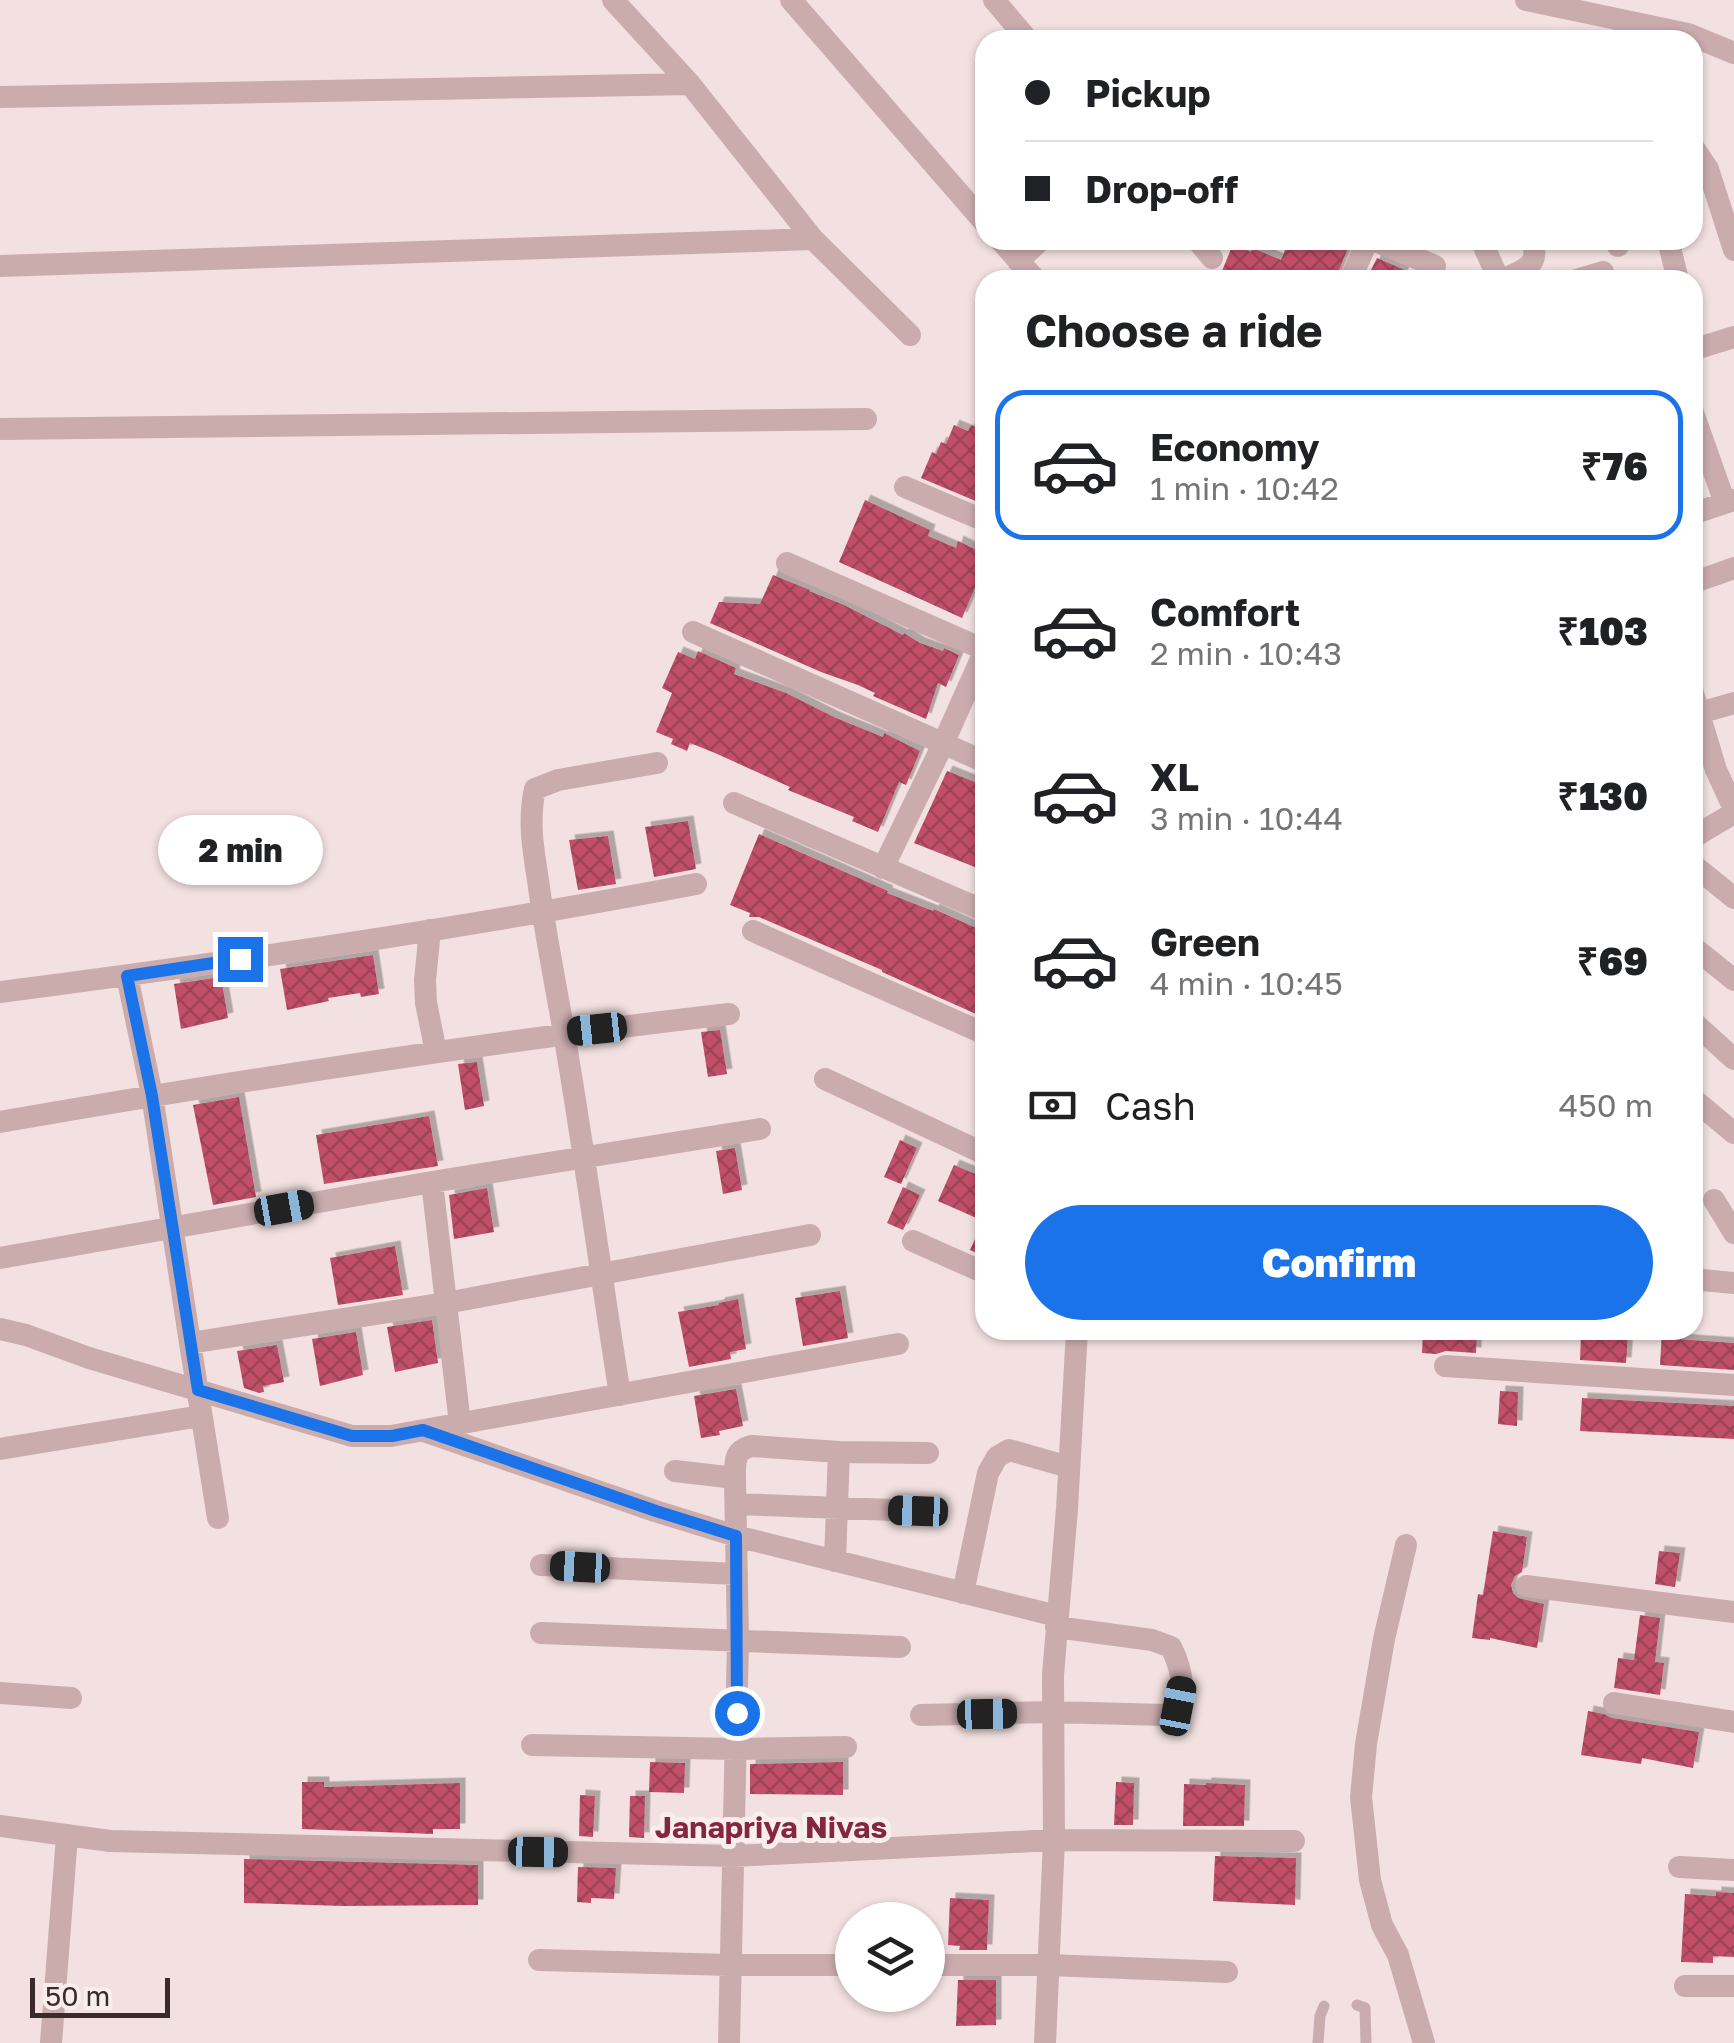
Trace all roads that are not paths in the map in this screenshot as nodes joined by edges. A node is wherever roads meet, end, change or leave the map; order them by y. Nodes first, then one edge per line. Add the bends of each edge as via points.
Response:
1 (613, 0) edge
2 (791, 0) edge
3 (994, 0) edge
4 (1526, 0) edge
5 (1020, 30) edge
6 (1669, 30) edge
7 (1703, 40) edge
8 (1734, 53) edge
9 (690, 84) junction
10 (0, 97) edge
11 (1703, 162) edge
12 (975, 212) edge
13 (813, 240) junction
14 (1008, 250) edge
15 (1031, 250) edge
16 (1395, 250) edge
17 (1734, 250) edge
18 (1018, 262) junction
19 (0, 266) edge
20 (1434, 266) dead end
21 (1026, 270) edge
22 (910, 335) dead end
23 (1734, 337) edge
24 (1703, 342) edge
25 (866, 419) dead end
26 (0, 430) edge
27 (1703, 436) edge
28 (906, 487) dead end
29 (1730, 501) edge
30 (1703, 510) edge
31 (975, 517) edge
32 (787, 562) dead end
33 (1734, 568) edge
34 (1703, 579) edge
35 (693, 632) dead end
36 (975, 646) edge
37 (975, 672) edge
38 (1703, 702) edge
39 (1734, 702) edge
40 (1703, 718) edge
41 (943, 744) junction
42 (975, 758) edge
43 (657, 763) dead end
44 (1725, 767) edge
45 (734, 803) dead end
46 (1734, 811) edge
47 (1703, 831) edge
48 (883, 868) junction
49 (1703, 873) edge
50 (696, 884) dead end
51 (1734, 898) edge
52 (975, 908) edge
53 (542, 913) junction
54 (430, 930) junction
55 (752, 931) dead end
56 (1703, 955) edge
57 (127, 976) junction
58 (1734, 980) edge
59 (0, 992) edge
60 (728, 1014) dead end
61 (975, 1030) edge
62 (1703, 1031) edge
63 (564, 1033) junction
64 (436, 1052) junction
65 (1734, 1059) edge
66 (825, 1079) dead end
67 (152, 1096) junction
68 (1703, 1107) edge
69 (0, 1122) edge
70 (760, 1129) dead end
71 (1734, 1134) edge
72 (975, 1149) edge
73 (585, 1158) junction
74 (432, 1182) junction
75 (1714, 1200) dead end
76 (173, 1226) junction
77 (1734, 1234) edge
78 (810, 1236) dead end
79 (913, 1241) dead end
80 (0, 1258) edge
81 (975, 1269) edge
82 (600, 1274) junction
83 (1703, 1279) edge
84 (1734, 1283) edge
85 (446, 1303) junction
86 (0, 1330) edge
87 (1076, 1340) edge
88 (190, 1343) junction
89 (898, 1344) dead end
90 (1444, 1366) dead end
91 (1734, 1385) edge
92 (198, 1390) junction
93 (620, 1395) junction
94 (201, 1416) junction
95 (460, 1424) junction
96 (423, 1430) junction
97 (0, 1449) edge
98 (839, 1452) junction
99 (928, 1452) dead end
100 (1069, 1467) junction
101 (674, 1471) dead end
102 (735, 1478) junction
103 (736, 1504) junction
104 (837, 1508) junction
105 (918, 1511) dead end
106 (218, 1518) dead end
107 (736, 1536) junction
108 (1406, 1545) dead end
109 (835, 1562) junction
110 (541, 1565) dead end
111 (737, 1574) junction
112 (1526, 1586) dead end
113 (963, 1593) junction
114 (1734, 1612) edge
115 (1057, 1622) junction
116 (541, 1632) dead end
117 (738, 1642) junction
118 (900, 1648) dead end
119 (0, 1692) edge
120 (71, 1698) dead end
121 (1614, 1704) dead end
122 (1053, 1712) junction
123 (921, 1715) dead end
124 (1734, 1722) edge
125 (532, 1745) dead end
126 (846, 1747) dead end
127 (736, 1749) junction
128 (0, 1826) edge
129 (68, 1836) junction
130 (1054, 1840) junction
131 (1294, 1841) dead end
132 (734, 1856) junction
133 (1679, 1867) dead end
134 (1734, 1870) edge
135 (539, 1960) dead end
136 (731, 1965) junction
137 (835, 1965) edge
138 (945, 1965) edge
139 (1048, 1965) junction
140 (1227, 1972) dead end
141 (1684, 1986) dead end
142 (1734, 1986) edge
143 (1357, 2004) dead end
144 (1324, 2006) dead end
145 (51, 2043) edge
146 (728, 2043) edge
147 (1045, 2043) edge
148 (1318, 2043) edge
149 (1366, 2043) edge
150 (1424, 2043) edge

1 - 9 street
2 - 12 street
3 - 5 street
4 - 6 street
7 - 8 street
9 - 10 street
9 - 13 street
11 - 17 street
13 - 19 street
13 - 22 street
14 - 18 street
15 - 18 street
16 - 20 street
18 - 21 street
23 - 24 street
25 - 26 street
27 - 29 street
28 - 31 street
29 - 30 street
32 - 36 street
33 - 34 street
35 - 41 street
37 - 41 street
38 - 39 street
40 - 44 street
41 - 42 street
41 - 48 street
43 - 53 street via 535,789 530,826
44 - 46 street
45 - 48 street
46 - 47 street
48 - 52 street
49 - 51 street
50 - 53 street
53 - 54 street
53 - 63 street
54 - 57 street
54 - 64 street via 426,1003
55 - 61 street
56 - 58 street
57 - 59 street
57 - 67 street
60 - 63 street
62 - 65 street
63 - 64 street
63 - 73 street
64 - 67 street
66 - 72 street
67 - 69 street
67 - 76 street
68 - 71 street
70 - 73 street
73 - 74 street
73 - 82 street
74 - 76 street
74 - 85 street
75 - 77 street
76 - 80 street
76 - 88 street
78 - 82 street
79 - 81 street
82 - 85 street
82 - 93 street
83 - 84 street
85 - 88 street
85 - 95 street
86 - 92 street
87 - 100 street
88 - 92 street
89 - 93 street
90 - 91 street
92 - 94 street
92 - 96 street via 352,1436
93 - 95 street
94 - 97 street
94 - 106 street
95 - 96 street
96 - 107 street
98 - 99 street
98 - 102 street via 743,1448
98 - 104 street
100 - 113 street via 1009,1450 997,1456
100 - 115 street
101 - 102 street
102 - 103 street
103 - 104 street
103 - 107 street
104 - 105 street
104 - 109 street
107 - 109 street
107 - 111 street
108 - 150 street via 1360,1797 1370,1880
109 - 113 street
110 - 111 street
111 - 117 street
112 - 114 street
113 - 115 street
115 - 122 street
115 - 122 street via 1166,1644 1181,1667 1182,1685 1178,1706 1164,1715
116 - 117 street
117 - 118 street
117 - 127 street
119 - 120 street
121 - 124 street
122 - 123 street
122 - 130 street
125 - 127 street
126 - 127 street
127 - 132 street
128 - 129 street
129 - 132 street
129 - 145 street
130 - 131 street
130 - 132 street
130 - 139 street
132 - 136 street
133 - 134 street
135 - 136 street
136 - 137 street
136 - 146 street
138 - 139 street
139 - 140 street
139 - 147 street
141 - 142 street
143 - 149 lane via 1365,2008
144 - 148 lane

